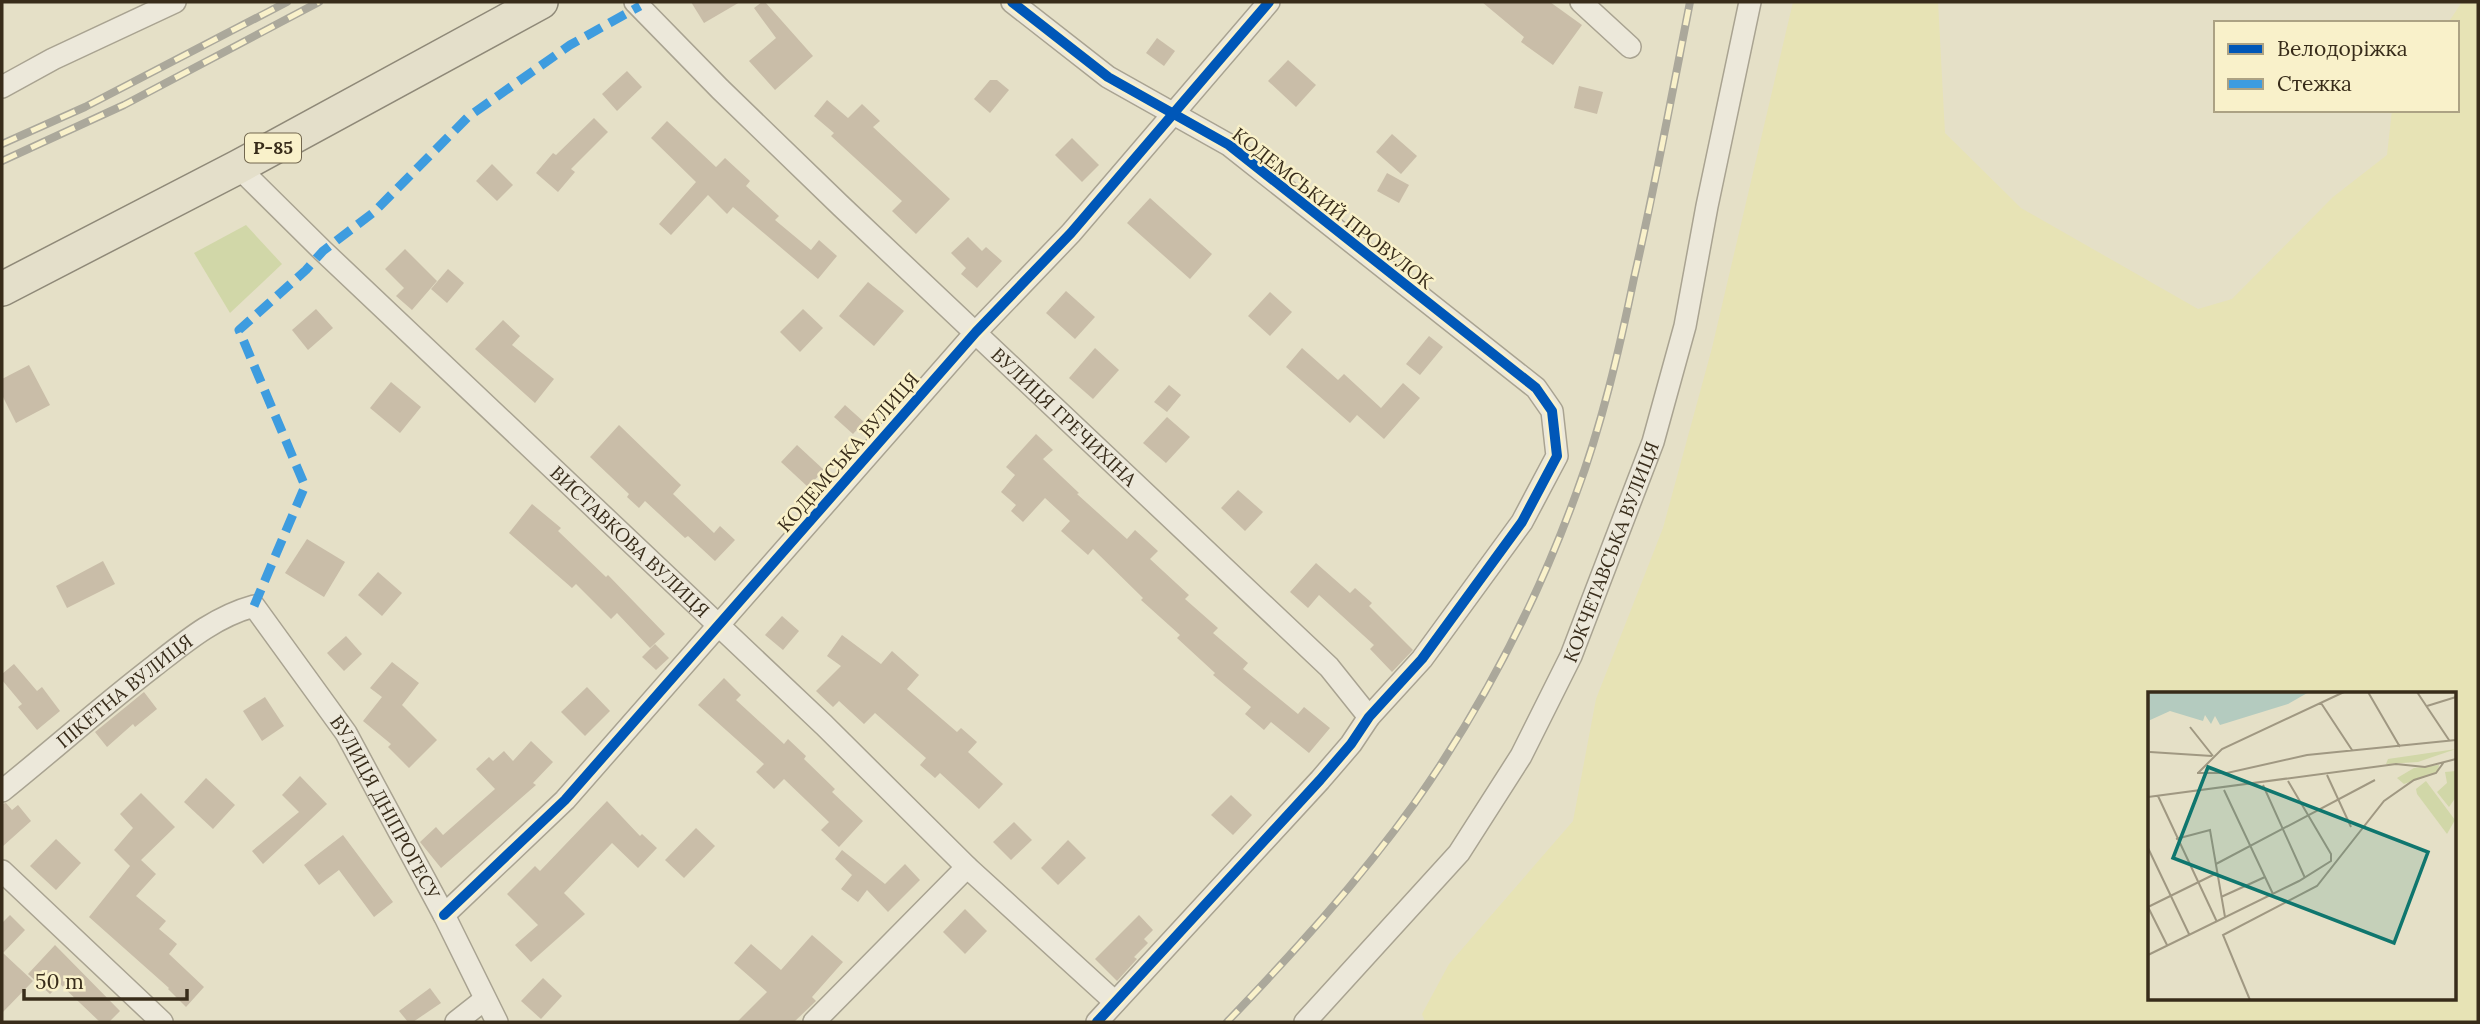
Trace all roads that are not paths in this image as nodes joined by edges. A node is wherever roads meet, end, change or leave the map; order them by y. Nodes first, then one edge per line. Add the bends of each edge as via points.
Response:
1 (175, 2) edge
2 (541, 2) edge
3 (635, 2) edge
4 (1012, 2) edge
5 (1269, 2) edge
6 (1581, 2) edge
7 (1750, 2) edge
8 (1630, 47) dead end
9 (2, 87) edge
10 (1173, 115) junction
11 (238, 167) junction
12 (2, 289) edge
13 (976, 332) junction
14 (254, 606) joint
15 (719, 627) junction
16 (1369, 717) junction
17 (2, 791) edge
18 (967, 867) junction
19 (2, 871) edge
20 (444, 915) junction
21 (484, 1000) junction
22 (1115, 1002) junction
23 (162, 1022) edge
24 (456, 1022) edge
25 (497, 1022) edge
26 (814, 1022) edge
27 (1097, 1022) edge
28 (1305, 1022) edge

1 - 9 street
2 - 11 main road, Р-85
3 - 13 street, ВУЛИЦЯ ГРЕЧИХІНА via 719,89
4 - 10 street, КОДЕМСЬКИЙ ПРОВУЛОК via 1108,77
5 - 10 street, КОДЕМСЬКА ВУЛИЦЯ
6 - 8 street
7 - 28 street, КОКЧЕТАВСЬКА ВУЛИЦЯ via 1685,326 1653,442 1571,656 1521,756 1460,853
10 - 13 street, КОДЕМСЬКА ВУЛИЦЯ via 1071,233
10 - 16 street, КОДЕМСЬКИЙ ПРОВУЛОК via 1229,145 1536,388 1552,411 1557,456 1522,522 1422,659
11 - 12 main road, Р-85
11 - 15 street, ВИСТАВКОВА ВУЛИЦЯ
13 - 15 street, КОДЕМСЬКА ВУЛИЦЯ
13 - 16 street, ВУЛИЦЯ ГРЕЧИХІНА via 1329,667
14 - 17 street, ПІКЕТНА ВУЛИЦЯ via 211,623
14 - 20 street, ВУЛИЦЯ ДНІПРОГЕСУ via 346,733
15 - 18 street, ВИСТАВКОВА ВУЛИЦЯ
15 - 20 street, КОДЕМСЬКА ВУЛИЦЯ via 565,800
16 - 22 street via 1320,780
18 - 22 street, ВИСТАВКОВА ВУЛИЦЯ
18 - 26 street
19 - 23 street
20 - 21 street, ВУЛИЦЯ ДНІПРОГЕСУ
21 - 24 street
21 - 25 street, ВУЛИЦЯ ДНІПРОГЕСУ
22 - 27 street

